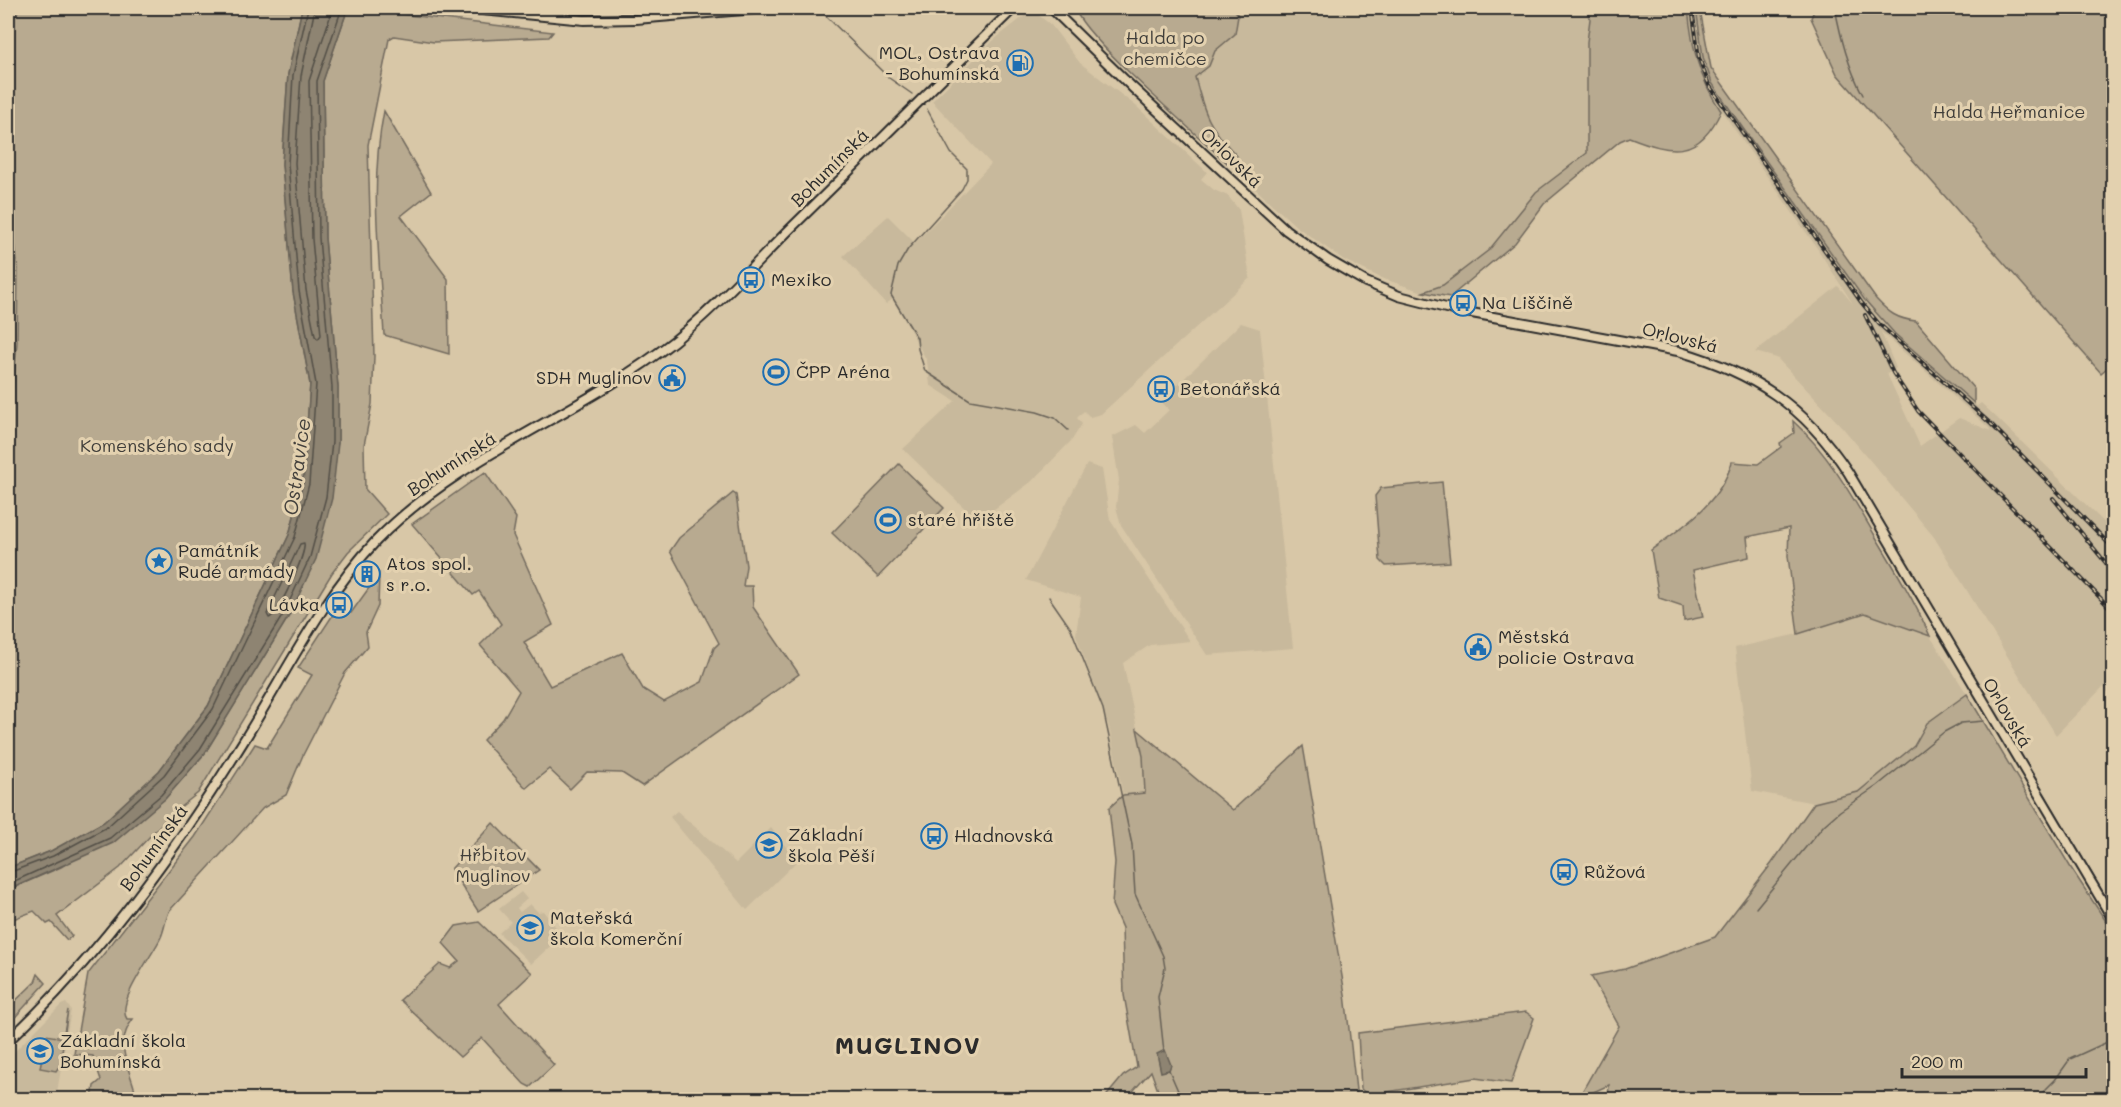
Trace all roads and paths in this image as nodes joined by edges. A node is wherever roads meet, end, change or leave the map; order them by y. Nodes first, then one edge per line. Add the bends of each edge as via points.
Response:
1 (462, 8) edge
2 (767, 8) edge
3 (1004, 8) edge
4 (1014, 8) edge
5 (1051, 8) edge
6 (1001, 20) junction
7 (2114, 921) edge
8 (8, 1041) edge

1 - 2 main road via 584,20
3 - 6 main road
4 - 6 main road, Bohumínská
5 - 7 main road, Orlovská via 1286,230 1328,261 1366,282 1399,296 1450,309 1687,353 1747,375 1786,401 1831,447 1854,481
6 - 8 main road, Bohumínská via 676,339 610,387 440,487 412,506 375,542 338,589 174,848 67,981

